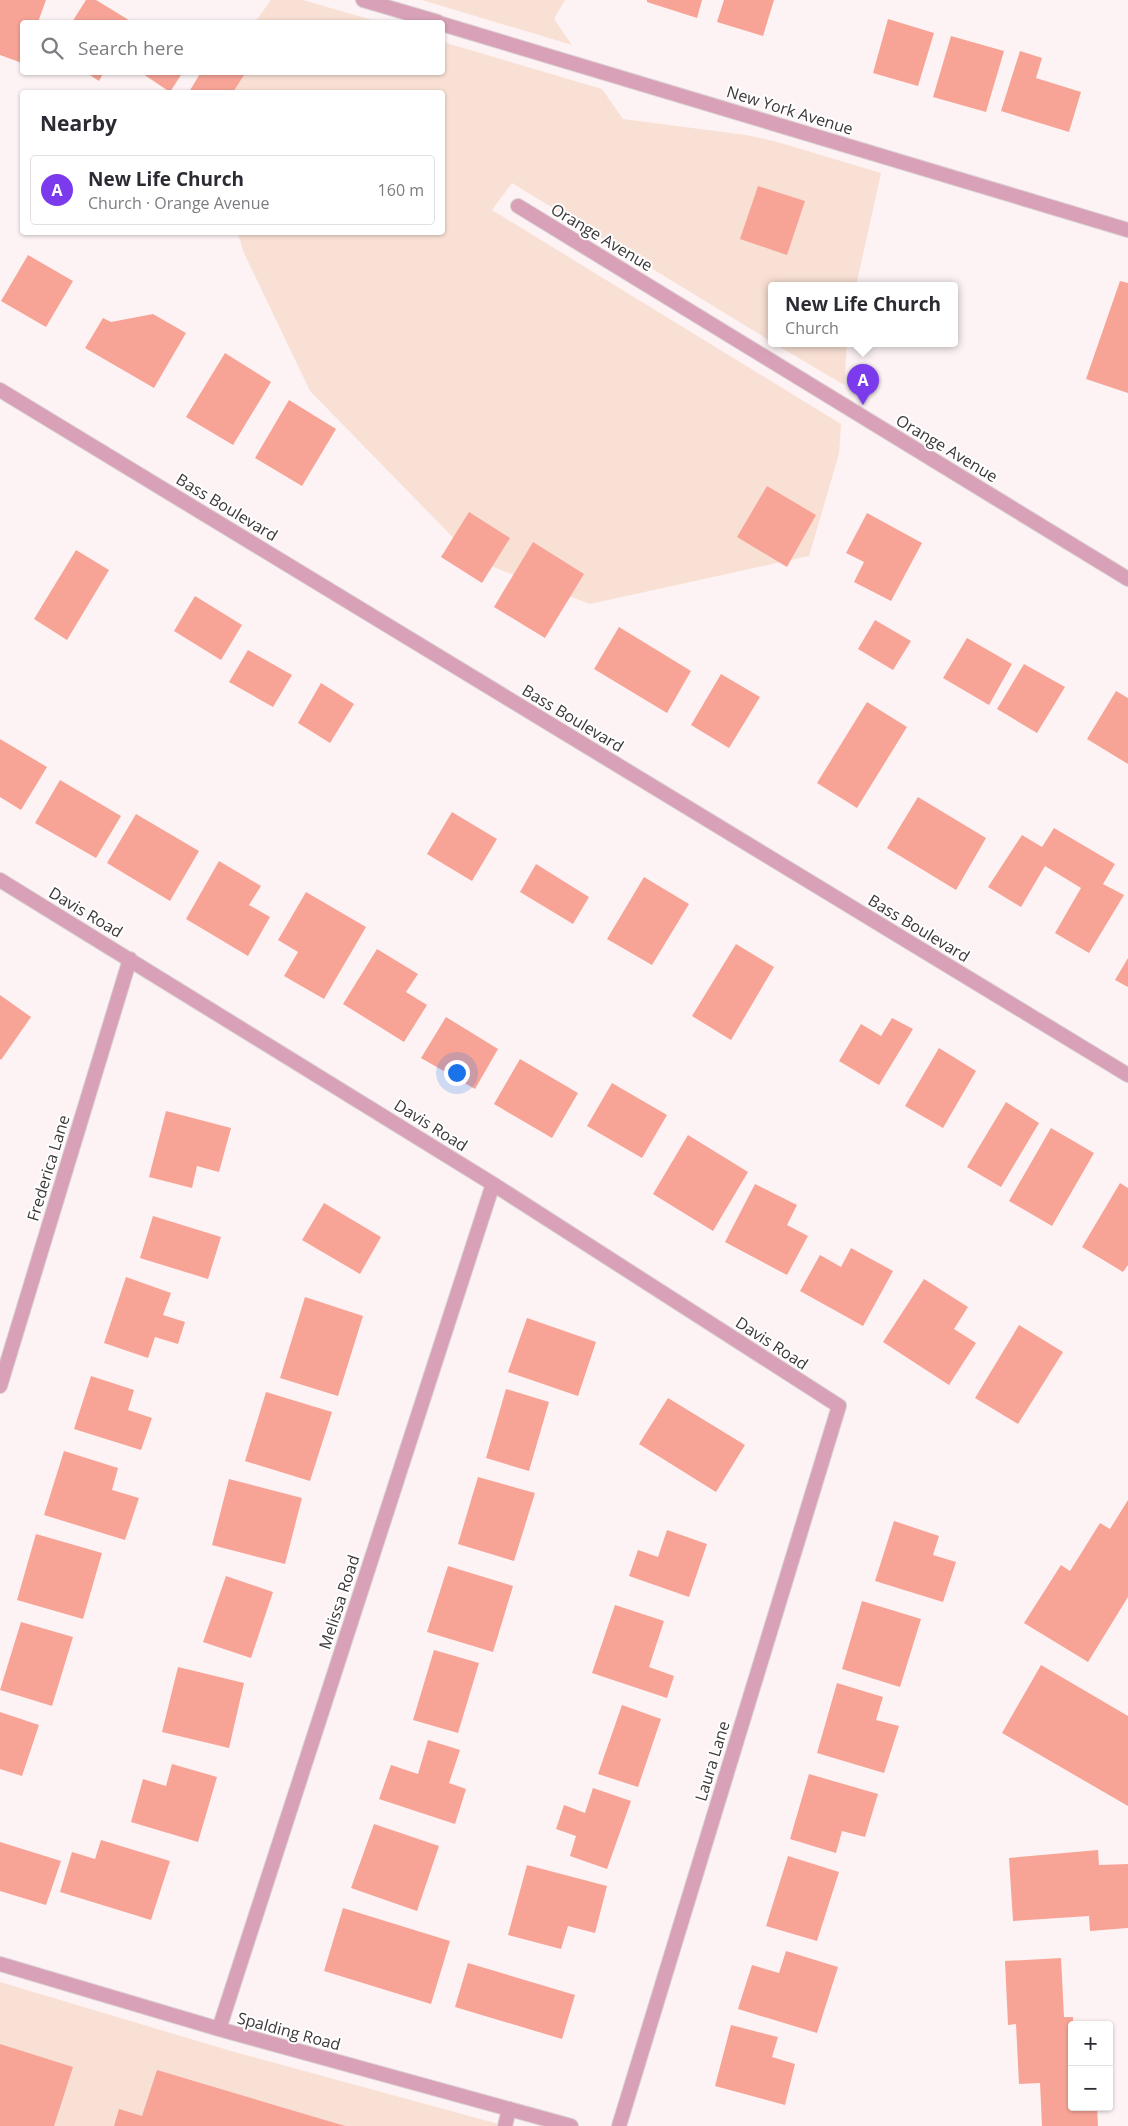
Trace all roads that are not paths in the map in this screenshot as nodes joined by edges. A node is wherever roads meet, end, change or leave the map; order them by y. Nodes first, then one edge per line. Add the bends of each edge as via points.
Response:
1 (363, 0) edge
2 (431, 20) edge
3 (445, 25) edge
4 (518, 206) dead end
5 (1128, 230) edge
6 (0, 390) edge
7 (1128, 579) edge
8 (0, 880) edge
9 (130, 959) junction
10 (1128, 1075) edge
11 (493, 1184) junction
12 (0, 1386) edge
13 (839, 1406) joint
14 (0, 1964) edge
15 (219, 2030) junction
16 (509, 2109) junction
17 (505, 2126) edge
18 (571, 2126) edge
19 (619, 2126) edge

1 - 2 street
3 - 5 street, New York Avenue
4 - 7 street, Orange Avenue
6 - 10 street, Bass Boulevard
8 - 9 street, Davis Road
9 - 11 street, Davis Road
9 - 12 street, Frederica Lane
11 - 13 street, Davis Road
11 - 15 street, Melissa Road
13 - 19 street, Laura Lane
14 - 15 street, Spalding Road
15 - 16 street, Spalding Road
16 - 17 street
16 - 18 street, Spalding Road

